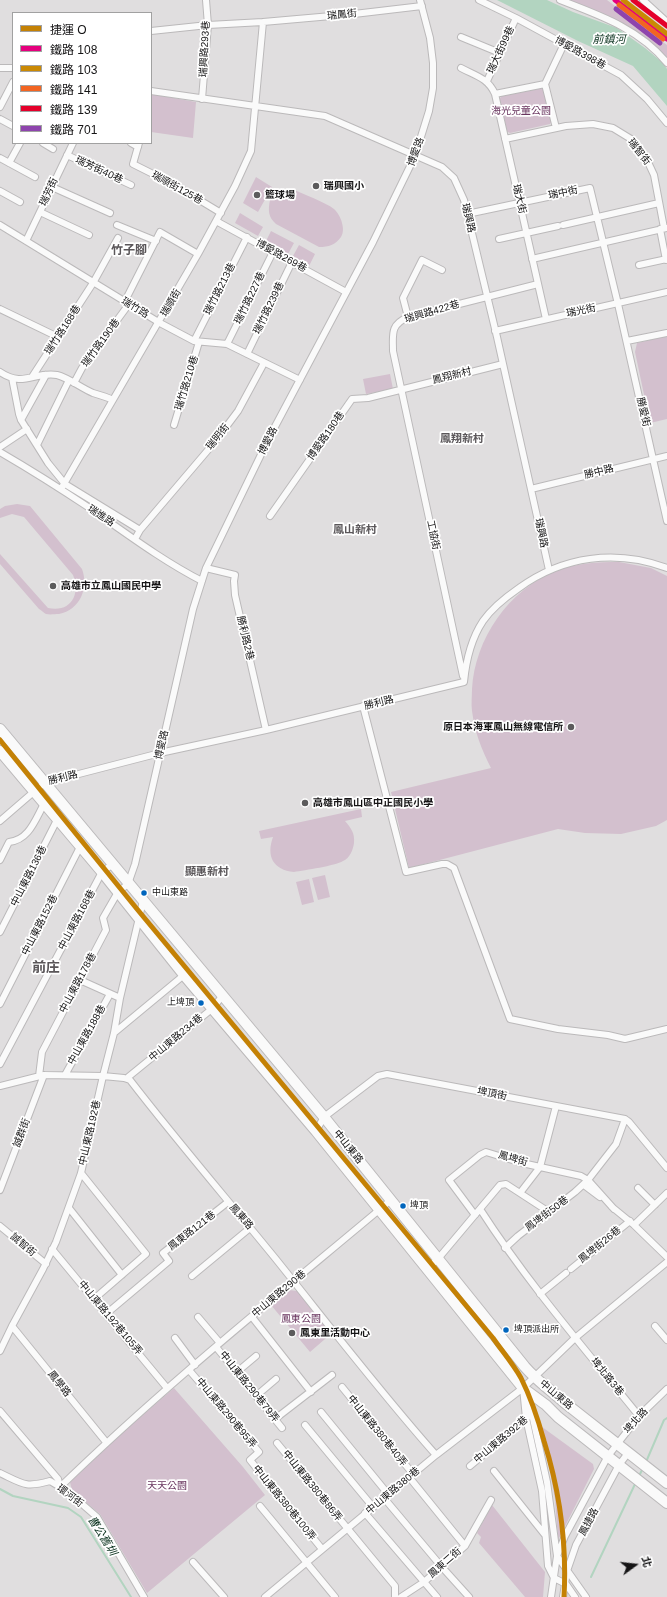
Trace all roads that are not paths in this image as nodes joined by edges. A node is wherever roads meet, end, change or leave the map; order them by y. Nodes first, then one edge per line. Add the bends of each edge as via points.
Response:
1 (206, 0) edge
2 (479, 0) edge
3 (560, 0) edge
4 (643, 0) edge
5 (421, 3) edge
6 (516, 18) junction
7 (262, 22) junction
8 (667, 22) edge
9 (208, 25) junction
10 (152, 31) edge
11 (460, 37) dead end
12 (564, 44) junction
13 (500, 53) junction
14 (667, 63) edge
15 (0, 68) edge
16 (12, 68) edge
17 (461, 68) dead end
18 (487, 81) junction
19 (545, 84) junction
20 (12, 86) edge
21 (152, 91) edge
22 (495, 94) junction
23 (202, 99) junction
24 (0, 107) edge
25 (256, 107) junction
26 (0, 119) edge
27 (667, 123) edge
28 (12, 125) edge
29 (556, 128) junction
30 (505, 138) junction
31 (19, 144) edge
32 (45, 144) edge
33 (72, 144) edge
34 (139, 145) edge
35 (53, 149) dead end
36 (67, 155) junction
37 (415, 156) junction
38 (0, 158) edge
39 (9, 164) junction
40 (35, 177) dead end
41 (131, 185) dead end
42 (52, 187) junction
43 (0, 191) edge
44 (20, 202) dead end
45 (520, 202) junction
46 (659, 203) junction
47 (40, 212) junction
48 (110, 213) dead end
49 (221, 213) junction
50 (468, 214) junction
51 (597, 217) junction
52 (216, 221) junction
53 (0, 225) edge
54 (117, 225) dead end
55 (664, 228) edge
56 (526, 233) junction
57 (89, 235) dead end
58 (247, 237) junction
59 (118, 238) dead end
60 (499, 239) dead end
61 (26, 241) junction
62 (156, 241) junction
63 (603, 242) junction
64 (273, 252) junction
65 (198, 254) junction
66 (532, 259) junction
67 (667, 260) edge
68 (292, 262) junction
69 (639, 266) dead end
70 (442, 270) dead end
71 (93, 283) junction
72 (538, 284) junction
73 (346, 292) junction
74 (667, 292) edge
75 (486, 296) junction
76 (127, 303) junction
77 (618, 304) junction
78 (0, 309) edge
79 (408, 317) junction
80 (546, 319) junction
81 (160, 323) junction
82 (495, 331) junction
83 (667, 333) edge
84 (58, 337) junction
85 (197, 341) junction
86 (627, 342) junction
87 (227, 344) junction
88 (247, 354) junction
89 (264, 363) junction
90 (503, 364) junction
91 (0, 372) edge
92 (46, 375) junction
93 (32, 377) junction
94 (12, 378) junction
95 (300, 380) junction
96 (71, 382) junction
97 (402, 389) junction
98 (113, 400) junction
99 (21, 420) junction
100 (174, 425) dead end
101 (27, 429) junction
102 (38, 445) junction
103 (0, 447) edge
104 (0, 452) edge
105 (667, 456) edge
106 (654, 459) junction
107 (63, 486) junction
108 (531, 489) junction
109 (270, 516) dead end
110 (667, 521) edge
111 (140, 530) junction
112 (135, 539) junction
113 (206, 568) junction
114 (667, 568) edge
115 (549, 570) junction
116 (202, 580) junction
117 (464, 682) junction
118 (363, 706) junction
119 (0, 729) edge
120 (266, 730) junction
121 (0, 750) edge
122 (160, 753) junction
123 (44, 783) junction
124 (33, 791) junction
125 (44, 804) junction
126 (57, 820) junction
127 (0, 821) edge
128 (80, 847) junction
129 (0, 860) edge
130 (113, 864) junction
131 (102, 872) junction
132 (128, 884) junction
133 (118, 892) junction
134 (143, 901) junction
135 (139, 919) junction
136 (0, 932) edge
137 (184, 975) junction
138 (80, 980) junction
139 (110, 994) junction
140 (223, 996) junction
141 (120, 998) junction
142 (0, 1004) edge
143 (213, 1008) junction
144 (667, 1029) edge
145 (114, 1033) junction
146 (0, 1064) edge
147 (42, 1076) junction
148 (65, 1076) junction
149 (103, 1076) junction
150 (127, 1078) junction
151 (0, 1086) edge
152 (556, 1106) junction
153 (324, 1117) junction
154 (625, 1119) junction
155 (316, 1132) junction
156 (540, 1167) junction
157 (667, 1168) edge
158 (81, 1172) junction
159 (586, 1182) junction
160 (638, 1188) dead end
161 (0, 1190) edge
162 (520, 1193) junction
163 (667, 1193) edge
164 (391, 1200) junction
165 (228, 1202) junction
166 (655, 1205) junction
167 (69, 1208) junction
168 (379, 1209) junction
169 (480, 1209) junction
170 (550, 1212) junction
171 (475, 1215) junction
172 (632, 1223) junction
173 (0, 1226) edge
174 (250, 1228) junction
175 (505, 1248) junction
176 (52, 1249) junction
177 (667, 1257) edge
178 (437, 1260) junction
179 (667, 1262) edge
180 (46, 1264) junction
181 (427, 1269) junction
182 (122, 1275) junction
183 (192, 1276) dead end
184 (294, 1282) junction
185 (540, 1294) junction
186 (94, 1299) junction
187 (106, 1314) junction
188 (252, 1316) junction
189 (198, 1317) dead end
190 (12, 1326) junction
191 (655, 1326) dead end
192 (175, 1338) dead end
193 (575, 1338) junction
194 (667, 1340) edge
195 (218, 1345) junction
196 (0, 1351) edge
197 (256, 1356) dead end
198 (195, 1365) junction
199 (189, 1370) junction
200 (237, 1372) junction
201 (332, 1375) dead end
202 (535, 1378) junction
203 (276, 1379) dead end
204 (342, 1387) dead end
205 (167, 1388) junction
206 (523, 1388) junction
207 (667, 1389) edge
208 (311, 1392) junction
209 (256, 1396) junction
210 (0, 1411) edge
211 (320, 1412) dead end
212 (532, 1414) junction
213 (639, 1416) junction
214 (526, 1418) junction
215 (275, 1419) junction
216 (305, 1425) dead end
217 (282, 1428) dead end
218 (106, 1442) junction
219 (277, 1443) dead end
220 (616, 1444) junction
221 (436, 1455) junction
222 (255, 1456) joint
223 (608, 1456) junction
224 (631, 1456) junction
225 (470, 1466) dead end
226 (622, 1468) junction
227 (494, 1471) dead end
228 (0, 1472) edge
229 (411, 1476) junction
230 (667, 1483) edge
231 (60, 1487) junction
232 (386, 1496) junction
233 (491, 1500) dead end
234 (667, 1503) edge
235 (260, 1506) dead end
236 (373, 1507) junction
237 (365, 1514) junction
238 (347, 1529) junction
239 (545, 1536) junction
240 (465, 1546) junction
241 (322, 1549) junction
242 (557, 1556) junction
243 (193, 1562) dead end
244 (306, 1563) junction
245 (442, 1566) junction
246 (567, 1571) junction
247 (554, 1578) junction
248 (424, 1582) junction
249 (566, 1584) junction
250 (144, 1597) edge
251 (224, 1597) edge
252 (265, 1597) edge
253 (335, 1597) edge
254 (394, 1597) edge
255 (402, 1597) edge
256 (437, 1597) edge
257 (470, 1597) edge
258 (551, 1597) edge
259 (563, 1597) edge
260 (575, 1597) edge
261 (586, 1597) edge

1 - 9 street, 瑞興路293巷
2 - 6 street, 博愛路398巷
3 - 14 street via 622,26 650,46
4 - 8 street
5 - 7 street, 瑞鳳街 via 354,14
5 - 37 street, 博愛路 via 430,38 433,88 429,111
6 - 12 street, 博愛路398巷
6 - 13 street, 瑞大街99巷
7 - 9 street, 瑞鳳街
7 - 25 street
9 - 10 street, 瑞鳳街
9 - 23 street, 瑞興路293巷
11 - 13 street
12 - 19 street
12 - 27 street, 博愛路398巷 via 621,75 647,99
13 - 18 street, 瑞大街99巷
15 - 16 street
17 - 18 street
18 - 22 street, 瑞大街
19 - 22 street
19 - 29 street
20 - 24 street
21 - 23 street, 瑞興路
22 - 30 street, 瑞大街
23 - 25 street, 瑞興路
25 - 37 street, 瑞興路 via 325,116
25 - 49 street, 瑞順街 via 251,151
26 - 28 street
29 - 30 street, 瑞智街
29 - 46 street, 瑞智街 via 593,124 613,128 631,139 647,160 654,175
30 - 45 street, 瑞大街
31 - 39 street
32 - 35 street
33 - 36 street, 瑞芳街
34 - 49 street, 瑞順街125巷 via 133,164
36 - 41 street, 瑞芳街40巷
36 - 42 street, 瑞芳街
37 - 50 street, 瑞興路 via 442,167 454,178
37 - 73 street, 博愛路
38 - 39 street
39 - 40 street
42 - 47 street, 瑞芳街
42 - 48 street
43 - 44 street
45 - 50 street, 瑞中街
45 - 51 street, 瑞中街 via 590,188
45 - 56 street, 瑞大街
46 - 51 street
46 - 55 street, 瑞智街
47 - 57 street
47 - 61 street, 瑞芳街
49 - 52 street, 瑞順街
50 - 75 street, 瑞興路
51 - 56 street
51 - 63 street, 瑞中街
52 - 58 street, 博愛路269巷
52 - 65 street, 瑞順街
53 - 61 street, 瑞竹路
54 - 62 street
55 - 63 street
55 - 67 street, 瑞智街
56 - 60 street
56 - 66 street, 瑞大街
58 - 64 street, 博愛路269巷
58 - 85 street, 瑞竹路213巷
59 - 71 street, 瑞竹路168巷
61 - 71 street, 瑞竹路
62 - 65 street via 160,232
62 - 76 street, 瑞竹路190巷
63 - 66 street
63 - 77 street, 瑞中街
64 - 68 street, 博愛路269巷
64 - 87 street, 瑞竹路227巷
65 - 81 street, 瑞順街
66 - 72 street, 瑞大街
67 - 69 street
68 - 73 street, 博愛路269巷
68 - 88 street, 瑞竹路239巷
70 - 79 street via 422,260 403,298
71 - 76 street, 瑞竹路
71 - 84 street, 瑞竹路168巷
72 - 75 street, 瑞興路422巷
72 - 80 street, 瑞大街
73 - 95 street, 博愛路
74 - 77 street, 瑞光街
75 - 79 street, 瑞興路422巷
75 - 82 street, 瑞興路
76 - 81 street, 瑞竹路
76 - 96 street, 瑞竹路190巷
77 - 80 street, 瑞光街
77 - 86 street, 勝愛街
78 - 84 street
79 - 97 street, 瑞興路422巷 via 399,322 393,333 393,351
80 - 82 street, 瑞光街
81 - 85 street, 瑞竹路
81 - 98 street, 瑞順街
82 - 90 street, 瑞興路
83 - 86 street
84 - 93 street, 瑞竹路168巷
85 - 87 street, 瑞竹路
85 - 100 street, 瑞竹路210巷
86 - 106 street, 勝愛街
87 - 88 street, 瑞竹路
88 - 89 street, 瑞竹路
89 - 95 street, 瑞竹路
89 - 111 street, 瑞明街 via 238,411
90 - 97 street, 鳳翔新村
90 - 108 street, 瑞興路
91 - 94 street
92 - 93 street
92 - 96 street via 60,376
92 - 99 street
93 - 94 street via 25,380
94 - 99 street
95 - 113 street, 博愛路
96 - 98 street
96 - 102 street, 瑞竹路190巷
97 - 109 street, 博愛路180巷 via 368,398 352,399
97 - 117 street, 工協街
98 - 107 street, 瑞順街
99 - 101 street
101 - 102 street
101 - 103 street
102 - 107 street
104 - 107 street, 瑞進路
105 - 106 street, 勝中路
106 - 108 street, 勝中路
106 - 110 street, 勝愛街
107 - 111 street
107 - 112 street, 瑞進路
108 - 115 street, 瑞興路
111 - 112 street, 瑞明街
112 - 116 street, 瑞進路
113 - 116 street, 博愛路
113 - 120 street, 勝利路2巷 via 235,575 235,594
114 - 115 street via 646,561 593,557
115 - 117 street via 510,594 483,621 467,658
116 - 122 street, 博愛路
117 - 118 street, 勝利路
118 - 120 street, 勝利路
118 - 144 street via 406,872 442,864 454,868 510,1019 626,1039
119 - 123 main road, 中山東路
120 - 122 street, 勝利路
121 - 124 main road, 中山東路
122 - 123 street, 勝利路
122 - 132 street, 博愛路 via 135,864
123 - 124 street, 勝利路
123 - 130 main road, 中山東路
124 - 125 main road, 中山東路
124 - 127 street, 勝利路
125 - 126 main road, 中山東路
125 - 129 street via 30,830 21,839 9,842
126 - 128 main road, 中山東路
126 - 136 street, 中山東路136巷
128 - 131 main road, 中山東路
128 - 142 street, 中山東路152巷
130 - 131 street, 中山東路168巷
130 - 132 main road, 中山東路
131 - 133 main road, 中山東路
131 - 146 street, 中山東路168巷
132 - 133 street
132 - 134 main road, 中山東路
133 - 135 main road, 中山東路
133 - 138 street, 中山東路178巷 via 103,918 105,934
134 - 135 street, 中山東路192巷
134 - 140 main road, 中山東路
135 - 137 main road, 中山東路
135 - 141 street, 中山東路192巷
137 - 143 main road, 中山東路
137 - 145 street
138 - 139 street
138 - 147 street, 中山東路178巷 via 42,1052
139 - 141 street
139 - 148 street, 中山東路188巷
140 - 143 street, 中山東路234巷
140 - 153 main road, 中山東路
141 - 145 street, 中山東路192巷
143 - 150 street, 中山東路234巷
143 - 155 main road, 中山東路
145 - 149 street, 中山東路192巷
147 - 148 street
147 - 151 street
147 - 161 street, 誠群街
148 - 149 street
149 - 150 street
149 - 158 street, 中山東路192巷
150 - 165 street, 鳳東路
152 - 153 street, 埤頂街 via 386,1074 378,1076
152 - 154 street, 埤頂街
152 - 156 street
153 - 155 street, 埤頂街
153 - 164 main road, 中山東路
154 - 157 street
154 - 159 street, 鳳埤街50巷 via 616,1144
155 - 168 main road, 中山東路
156 - 159 street, 鳳埤街 via 573,1174
156 - 162 street
156 - 171 street, 鳳埤街 via 491,1153 480,1155 449,1180
158 - 167 street, 中山東路192巷
158 - 182 street via 146,1254
159 - 170 street, 鳳埤街50巷
159 - 172 street, 鳳埤街
160 - 166 street
162 - 169 street via 506,1184 500,1185
162 - 170 street
163 - 166 street, 鳳埤街26巷
164 - 168 street, 中山東路290巷
164 - 178 main road, 中山東路
165 - 174 street, 鳳東路
165 - 187 street, 鳳東路121巷 via 163,1253 169,1261
166 - 172 street, 鳳埤街26巷
167 - 176 street, 中山東路192巷
167 - 182 street
168 - 181 main road, 中山東路
168 - 184 street, 中山東路290巷
169 - 171 street
169 - 175 street
170 - 175 street, 鳳埤街50巷
171 - 178 street
172 - 177 street, 鳳埤街
172 - 185 street, 鳳埤街26巷
173 - 180 street, 誠智街
174 - 183 street
174 - 184 street, 鳳東路
175 - 185 street
176 - 180 street, 中山東路192巷
176 - 186 street, 中山東路192巷105弄
178 - 181 street
178 - 202 main road, 中山東路
179 - 193 street
180 - 190 street, 中山東路192巷
181 - 206 main road, 中山東路
182 - 186 street
184 - 188 street, 中山東路290巷
184 - 221 street, 鳳東路
185 - 193 street
186 - 187 street, 中山東路192巷105弄
187 - 205 street, 中山東路192巷105弄
188 - 195 street, 中山東路290巷
188 - 208 street
189 - 195 street, 中山東路290巷79弄
190 - 196 street, 中山東路192巷
190 - 218 street, 鳳學路
191 - 194 street
192 - 198 street
193 - 202 street
193 - 213 street, 埤北路3巷
195 - 198 street, 中山東路290巷
195 - 200 street, 中山東路290巷79弄
197 - 200 street
198 - 199 street, 中山東路290巷
199 - 205 street, 中山東路290巷
199 - 222 street, 中山東路290巷95弄 via 259,1452
200 - 209 street, 中山東路290巷79弄
201 - 208 street
202 - 206 street
202 - 220 main road, 中山東路
203 - 209 street
204 - 229 street, 中山東路380巷40弄
205 - 218 street, 中山東路290巷
206 - 212 street
206 - 214 street
206 - 221 street, 中山東路380巷
206 - 223 main road, 中山東路
207 - 213 street, 埤北路
208 - 215 street
209 - 215 street, 中山東路290巷79弄
210 - 231 street via 58,1478
211 - 232 street
212 - 214 street, 中山東路392巷
212 - 242 street via 547,1482
213 - 220 street, 埤北路
214 - 225 street, 中山東路392巷
214 - 239 street via 542,1491
215 - 217 street, 中山東路290巷79弄
216 - 236 street
218 - 231 street, 中山東路290巷
219 - 238 street, 中山東路380巷86弄
220 - 223 street, 埤北路
220 - 224 main road, 中山東路
221 - 229 street, 中山東路380巷
222 - 241 street, 中山東路380巷100弄 via 250,1460
223 - 226 main road, 中山東路
223 - 242 street, 鳳捷路
224 - 226 street, 鳳捷路
224 - 230 main road, 中山東路
226 - 234 main road, 中山東路
226 - 246 street, 鳳捷路 via 576,1545
227 - 239 street
228 - 231 street, 環河街 via 23,1484 35,1486 50,1481
229 - 232 street, 中山東路380巷
229 - 240 street, 中山東路380巷40弄
231 - 250 street, 環河街 via 97,1517
232 - 236 street, 中山東路380巷
232 - 245 street
233 - 240 street, 鳳東二街
235 - 244 street
236 - 237 street, 中山東路380巷
237 - 238 street, 中山東路380巷
237 - 248 street
238 - 241 street, 中山東路380巷
238 - 254 street, 中山東路380巷86弄 via 395,1586
239 - 247 street via 548,1566
240 - 245 street, 鳳東二街
241 - 244 street, 中山東路380巷
242 - 246 street
242 - 247 street, 鳳捷路
243 - 251 street
244 - 252 street, 中山東路380巷
244 - 253 street
245 - 248 street, 鳳東二街
245 - 257 street
246 - 249 street, 鳳捷路
246 - 261 street
247 - 249 street
247 - 258 street, 鳳捷路
248 - 255 street, 鳳東二街
248 - 256 street
249 - 259 street, 鳳捷路
249 - 260 street

